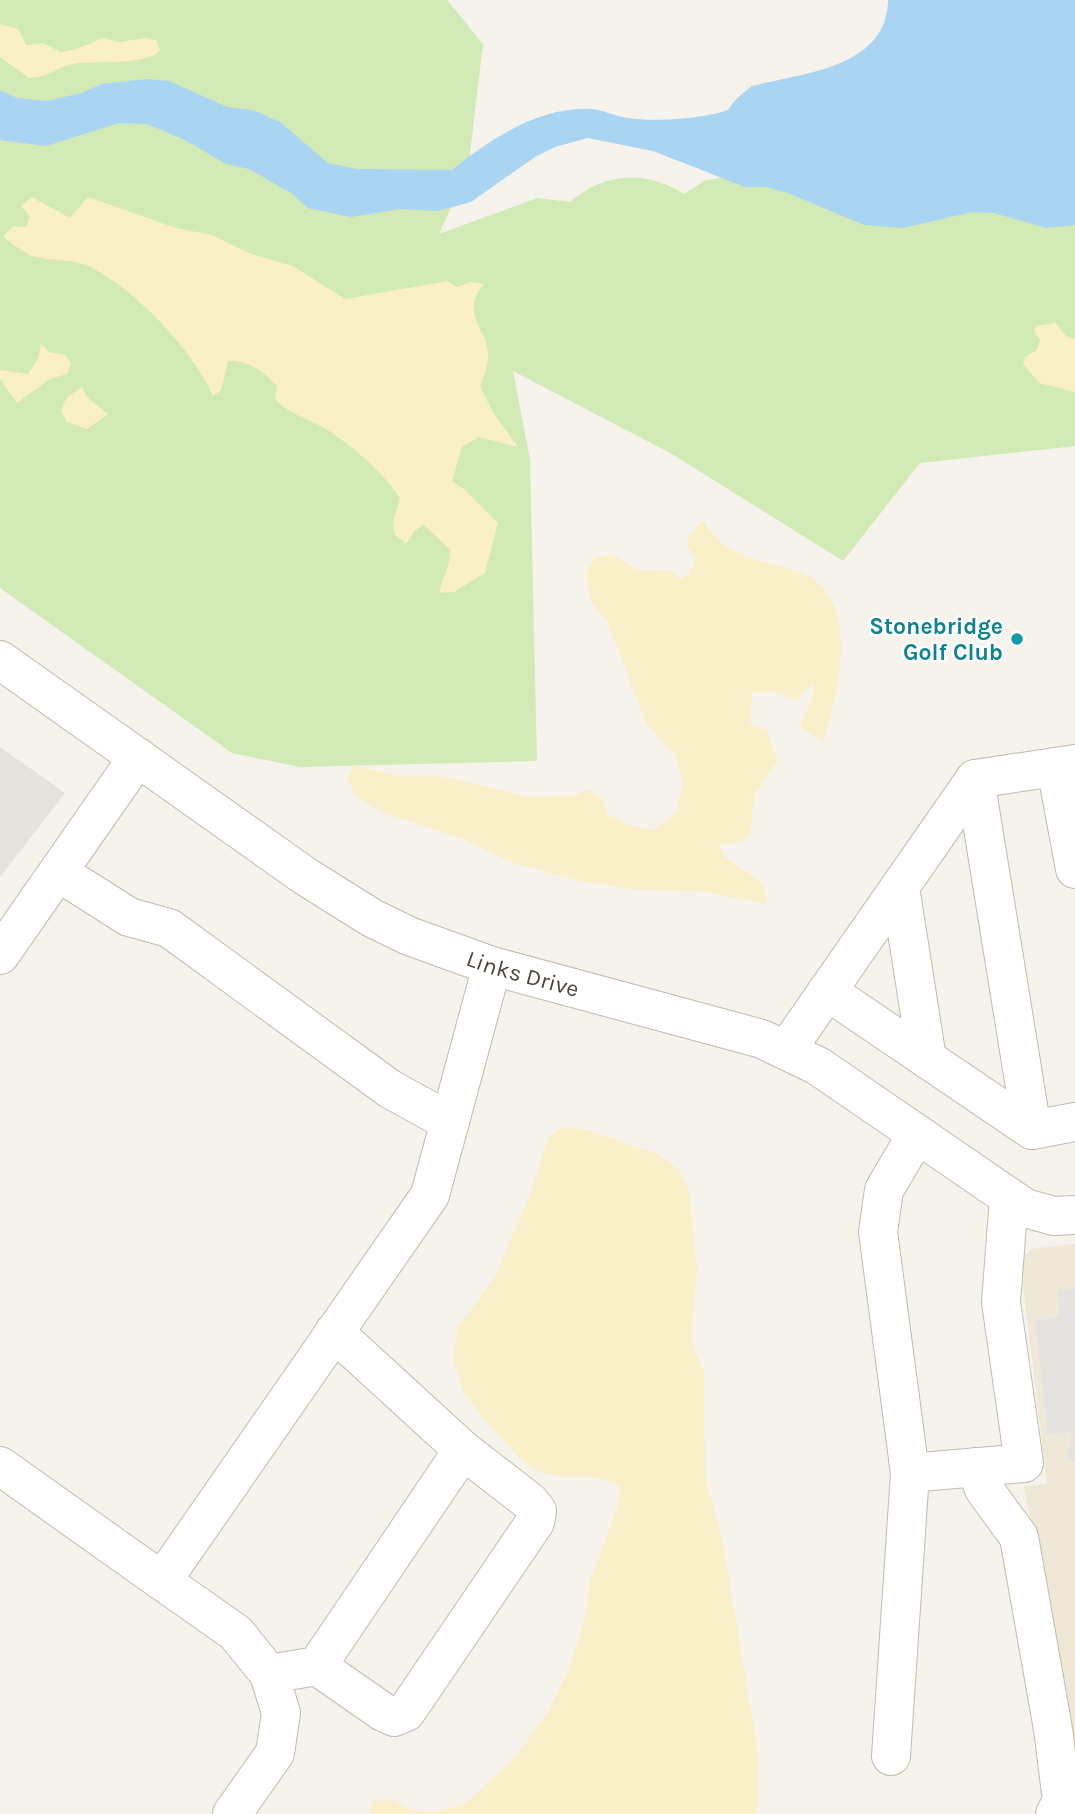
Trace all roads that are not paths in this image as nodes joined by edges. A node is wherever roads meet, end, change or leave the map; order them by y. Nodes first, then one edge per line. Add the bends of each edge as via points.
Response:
1 (0, 660) edge
2 (138, 757) junction
3 (1066, 766) edge
4 (975, 779) junction
5 (1075, 869) edge
6 (58, 872) junction
7 (900, 887) junction
8 (0, 955) edge
9 (492, 966) junction
10 (827, 991) junction
11 (787, 1048) junction
12 (927, 1059) junction
13 (450, 1122) junction
14 (1075, 1122) edge
15 (1032, 1130) junction
16 (917, 1134) junction
17 (1009, 1198) junction
18 (1075, 1215) edge
19 (334, 1332) junction
20 (463, 1450) junction
21 (0, 1466) edge
22 (976, 1467) junction
23 (910, 1473) junction
24 (162, 1581) junction
25 (317, 1666) junction
26 (269, 1674) junction
27 (891, 1756) dead end
28 (1063, 1810) edge
29 (232, 1814) edge

1 - 2 street, Links Drive
2 - 6 street
2 - 9 street, Links Drive via 372,918
3 - 4 street
3 - 5 street
4 - 7 street
4 - 15 street
6 - 8 street
6 - 13 street via 129,917 169,928 390,1089
7 - 10 street
7 - 12 street
9 - 11 street, Links Drive
9 - 13 street
10 - 11 street
10 - 12 street
11 - 16 street, Links Drive
12 - 15 street
13 - 19 street via 430,1195
14 - 15 street
16 - 17 street, Links Drive
16 - 23 street via 884,1190 878,1232
17 - 18 street, Links Drive via 1038,1214
17 - 22 street via 1001,1302 1024,1463
19 - 20 street
19 - 24 street
20 - 25 street
20 - 25 street via 530,1503 537,1511 535,1522 406,1712 394,1717 383,1712
21 - 24 street
22 - 23 street
22 - 28 street via 984,1489 1019,1537
23 - 27 street
24 - 26 street via 236,1633
25 - 26 street
26 - 29 street via 281,1713 275,1753

